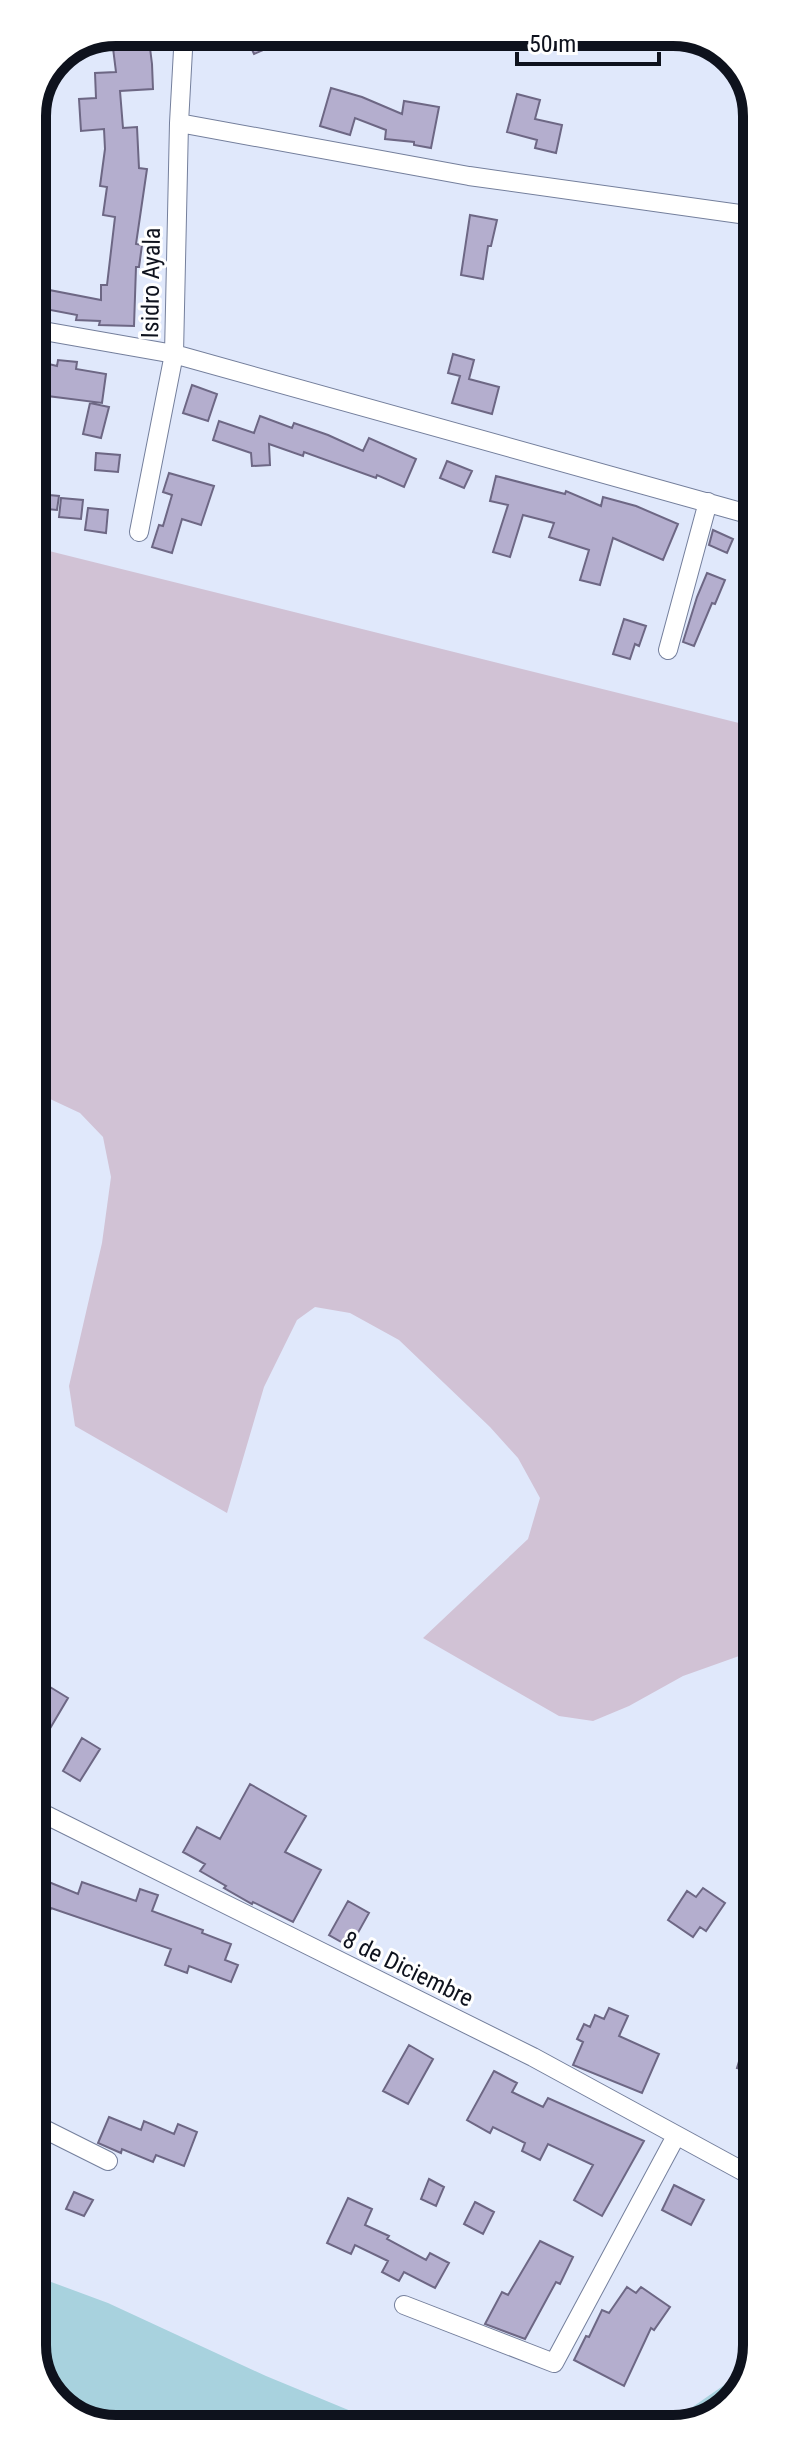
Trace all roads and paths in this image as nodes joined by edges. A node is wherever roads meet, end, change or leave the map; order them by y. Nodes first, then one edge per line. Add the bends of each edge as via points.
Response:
1 (183, 46) edge
2 (179, 123) junction
3 (743, 214) edge
4 (46, 331) edge
5 (174, 354) junction
6 (708, 502) junction
7 (743, 512) edge
8 (139, 532) dead end
9 (668, 650) dead end
10 (46, 1815) edge
11 (46, 2130) edge
12 (676, 2136) junction
13 (108, 2161) dead end
14 (743, 2172) edge
15 (404, 2305) dead end

1 - 2 street, Isidro Ayala
2 - 3 street via 469,176
2 - 5 street, Isidro Ayala
4 - 5 street
5 - 6 street
5 - 8 street, Isidro Ayala
6 - 7 street
6 - 9 street
10 - 12 street, 8 de Diciembre via 533,2057
11 - 13 street
12 - 14 street, 8 de Diciembre
12 - 15 street via 554,2363

